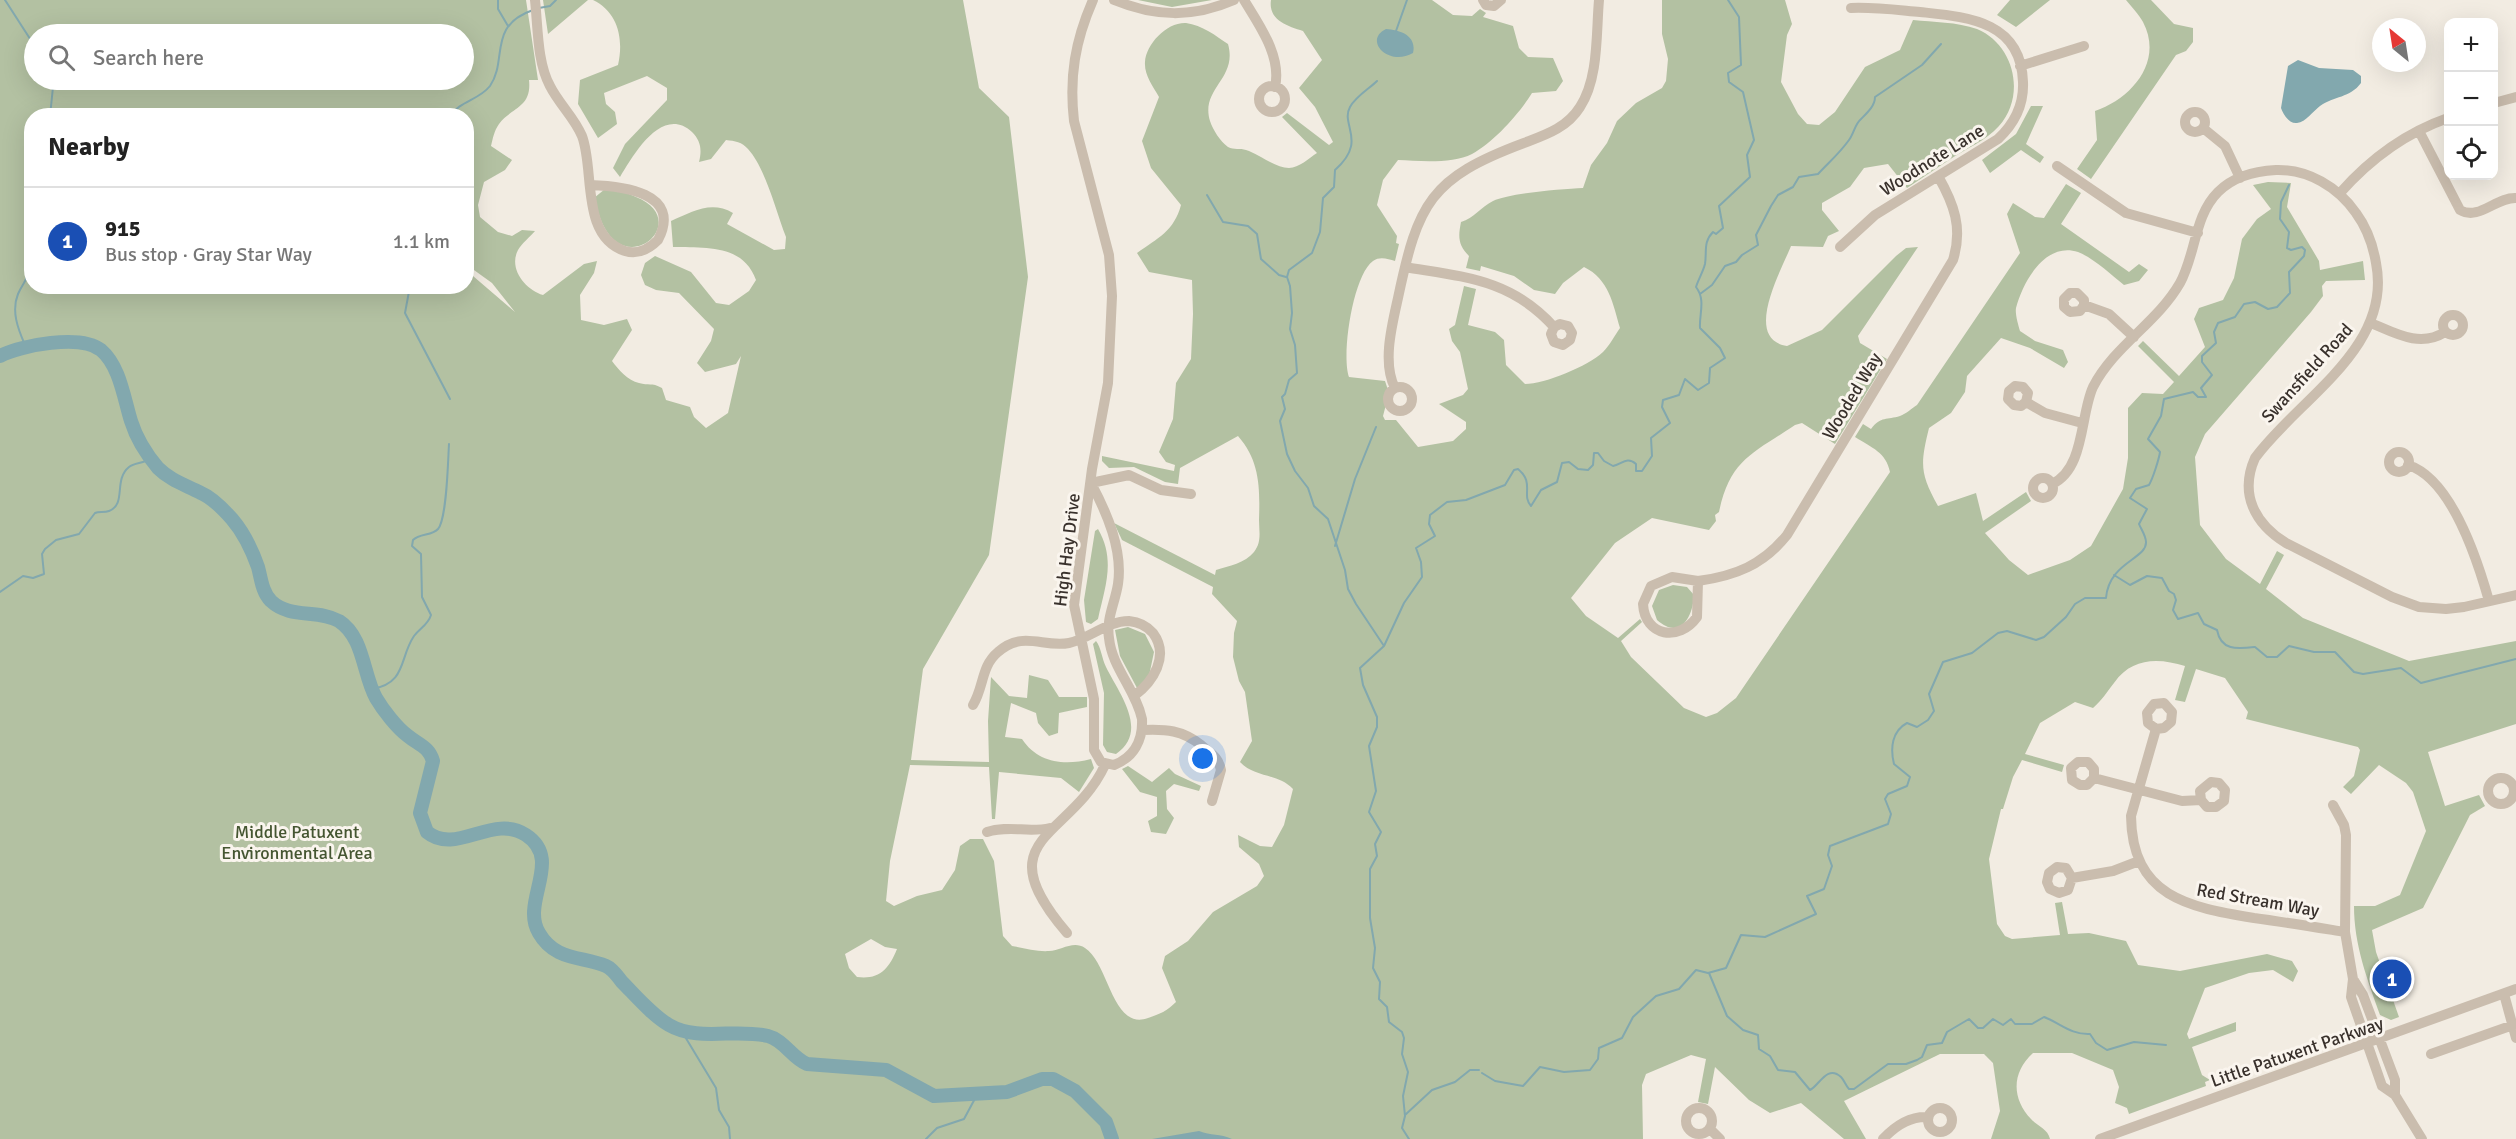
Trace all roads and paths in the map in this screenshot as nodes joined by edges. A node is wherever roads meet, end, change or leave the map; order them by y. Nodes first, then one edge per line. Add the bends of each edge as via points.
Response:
1 (535, 0) edge
2 (1093, 0) edge
3 (1114, 0) edge
4 (1234, 0) edge
5 (1244, 0) edge
6 (1483, 0) edge
7 (1501, 0) edge
8 (1599, 0) edge
9 (1927, 0) edge
10 (1851, 8) dead end
11 (1926, 13) junction
12 (2084, 46) dead end
13 (2020, 66) junction
14 (1275, 87) dead end
15 (2516, 97) edge
16 (2498, 102) edge
17 (2444, 120) edge
18 (2204, 128) dead end
19 (2419, 130) junction
20 (2056, 166) dead end
21 (1938, 176) junction
22 (2240, 178) junction
23 (590, 185) junction
24 (2340, 193) junction
25 (2516, 198) edge
26 (2198, 233) junction
27 (1840, 247) dead end
28 (1405, 267) junction
29 (2084, 305) dead end
30 (2371, 323) junction
31 (1554, 327) dead end
32 (2445, 332) dead end
33 (2134, 337) junction
34 (1395, 388) dead end
35 (2026, 402) dead end
36 (2082, 423) junction
37 (2408, 465) dead end
38 (1091, 483) junction
39 (2052, 484) dead end
40 (1191, 494) dead end
41 (1106, 519) junction
42 (1086, 522) junction
43 (1698, 581) junction
44 (2516, 595) edge
45 (2488, 602) junction
46 (1108, 626) junction
47 (1080, 639) junction
48 (1134, 696) junction
49 (973, 705) dead end
50 (2156, 729) dead end
51 (1143, 730) junction
52 (1106, 765) junction
53 (2094, 778) dead end
54 (2138, 790) junction
55 (2201, 800) dead end
56 (1212, 801) dead end
57 (2333, 805) dead end
58 (1051, 828) junction
59 (987, 832) dead end
60 (2139, 861) junction
61 (2072, 878) dead end
62 (2345, 932) junction
63 (1067, 933) dead end
64 (2353, 978) junction
65 (2516, 989) edge
66 (2504, 994) junction
67 (2516, 994) edge
68 (2514, 1025) edge
69 (2516, 1038) edge
70 (2380, 1040) junction
71 (2366, 1045) junction
72 (2431, 1054) dead end
73 (2395, 1095) junction
74 (1928, 1117) dead end
75 (1710, 1129) dead end
76 (1720, 1139) edge
77 (1883, 1139) edge
78 (2100, 1139) edge
79 (2422, 1139) edge

1 - 23 street via 546,77 581,134
2 - 38 street, High Hay Drive via 1074,55 1071,78 1074,121 1112,274 1108,383
3 - 4 street via 1141,10 1176,15
5 - 14 street via 1270,48 1277,72
6 - 7 street via 1490,6
8 - 28 street via 1592,76 1580,108 1551,133 1487,157 1450,179 1420,218
9 - 11 street
10 - 11 street, Woodnote Lane
11 - 13 street, Woodnote Lane via 1983,21 2007,40
12 - 13 street
13 - 21 street, Woodnote Lane via 2023,91 2012,124 1998,139
15 - 16 street
17 - 19 street
18 - 22 street via 2224,146
19 - 24 street via 2369,163
19 - 25 street via 2460,210 2475,213 2506,198
20 - 26 street via 2126,213
21 - 27 street, Woodnote Lane via 1867,221
21 - 43 street, Wooded Way via 1957,221 1956,249 1946,272 1787,535 1769,555 1746,570
22 - 24 street, Swansfield Road via 2266,171 2292,171 2315,178
22 - 26 street, Swansfield Road via 2212,199
23 - 23 street via 596,220 613,244 635,252 658,240 663,219 651,198 624,186
24 - 30 street, Swansfield Road via 2364,225 2375,255 2379,284
26 - 33 street, Swansfield Road via 2179,284
28 - 31 street via 1494,283 1523,299
28 - 34 street via 1389,357
29 - 33 street via 2109,314
30 - 32 street via 2422,340
30 - 45 street, Swansfield Road via 2346,360 2254,458 2248,479 2253,510 2264,527 2279,539 2406,603 2446,609
33 - 36 street, Swansfield Road via 2099,377
35 - 36 street via 2045,413
36 - 39 street, Swansfield Road via 2072,461
37 - 45 street via 2430,480 2458,518 2473,548
38 - 40 street via 1129,475 1161,490
38 - 41 street, High Hay Drive
38 - 42 street, High Hay Drive
41 - 42 street
41 - 46 street, High Hay Drive via 1120,562
42 - 47 street, High Hay Drive via 1074,605
43 - 43 street, Wooded Way via 1699,612 1691,626 1666,633 1651,624 1642,604 1651,586 1672,577
44 - 45 street, Swansfield Road
46 - 47 street
46 - 48 street, High Hay Drive via 1110,648
46 - 48 street via 1128,621 1143,625 1158,644 1160,659 1154,675
47 - 49 street via 1057,644 1025,640 1007,646 988,662
47 - 52 street, High Hay Drive via 1093,691 1094,750
48 - 51 street, High Hay Drive
50 - 54 street, Red Stream Way
51 - 52 street via 1128,758
51 - 56 street via 1183,733 1214,754 1221,770
52 - 58 street via 1081,803
53 - 54 street
54 - 55 street via 2182,801
54 - 60 street, Red Stream Way via 2131,830
57 - 62 street via 2346,835
58 - 59 street
58 - 63 street via 1037,844 1032,864 1048,907
60 - 61 street via 2113,871
60 - 62 street, Red Stream Way via 2163,890 2192,907
62 - 64 street
64 - 70 street
64 - 71 street via 2351,997
65 - 66 street, Little Patuxent Parkway
66 - 67 street, Little Patuxent Parkway
66 - 68 street
66 - 70 street, Little Patuxent Parkway
68 - 69 street
68 - 72 street
70 - 71 street, Little Patuxent Parkway
70 - 73 street via 2395,1080
71 - 73 street via 2382,1086
71 - 78 street, Little Patuxent Parkway
73 - 79 street
74 - 77 street via 1904,1122
75 - 76 street

